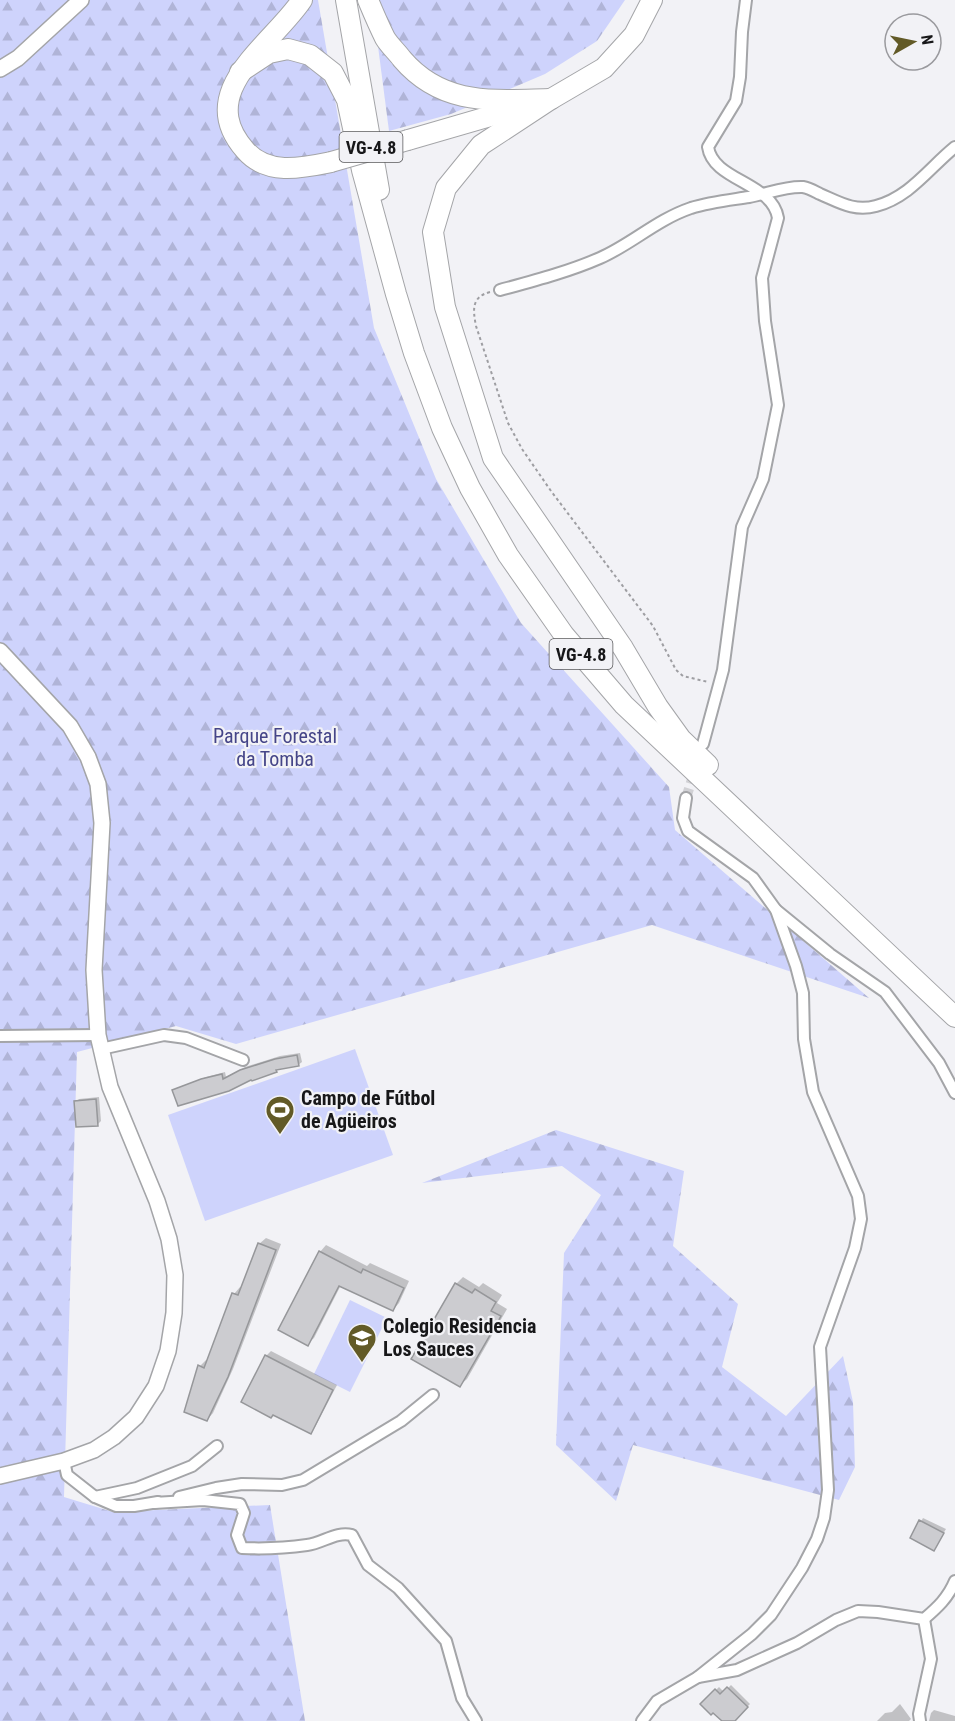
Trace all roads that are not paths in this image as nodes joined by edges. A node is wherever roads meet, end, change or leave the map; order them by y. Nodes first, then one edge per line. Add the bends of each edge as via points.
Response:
1 (81, 0) edge
2 (302, 0) edge
3 (346, 0) edge
4 (368, 0) edge
5 (652, 0) edge
6 (746, 0) edge
7 (0, 69) edge
8 (240, 72) junction
9 (551, 99) junction
10 (955, 147) edge
11 (761, 194) junction
12 (500, 290) road end
13 (396, 294) junction
14 (0, 651) edge
15 (703, 744) dead end
16 (686, 798) tunnel mouth
17 (776, 910) junction
18 (872, 939) junction
19 (955, 1017) edge
20 (0, 1036) edge
21 (99, 1042) junction
22 (243, 1060) dead end
23 (955, 1093) edge
24 (433, 1395) dead end
25 (217, 1446) dead end
26 (64, 1461) junction
27 (0, 1476) edge
28 (95, 1497) junction
29 (154, 1503) junction
30 (955, 1581) edge
31 (924, 1619) junction
32 (698, 1677) junction
33 (476, 1721) edge
34 (642, 1721) edge
35 (920, 1721) edge

1 - 7 street via 18,58
2 - 8 highway
3 - 13 highway, VG-4.8
4 - 9 highway via 386,40 412,71 437,88 464,98
5 - 9 highway via 634,35 604,68
6 - 11 street via 736,101 708,147 717,165
8 - 9 highway, bridge via 229,93 228,116 235,139 251,157 281,168 300,169 331,162
8 - 13 highway via 269,53 288,49 310,55 333,73 347,100
9 - 18 highway via 481,145 446,188 433,232 445,307 493,458 681,739 834,888
10 - 11 street via 921,180 878,206 850,207 805,187
11 - 12 street via 691,208 600,258
11 - 15 street via 776,209 778,218 762,278 778,405 763,479 742,527 723,670
13 - 18 highway, VG-4.8 via 442,428 470,488 508,555 564,635 624,705
14 - 21 street via 70,726 98,784 102,823 94,970
16 - 17 street via 683,818 688,831 753,878
17 - 23 street via 885,992 939,1063
17 - 32 street via 803,993 804,1040 813,1092 858,1196 861,1219 855,1248 819,1347 828,1490 821,1528 793,1583 771,1615
18 - 19 highway, VG-4.8
20 - 21 street
21 - 22 street via 164,1035 186,1038
21 - 26 street via 110,1087 169,1239 175,1275 174,1313 168,1351 156,1386 136,1417 94,1450
24 - 29 street via 401,1421 303,1480 282,1485 216,1488
25 - 28 street via 192,1466 137,1488
26 - 27 street
26 - 28 street via 67,1475
28 - 29 street via 116,1506
29 - 33 street via 203,1500 240,1504 244,1512 237,1535 242,1548 309,1545 343,1533 352,1535 368,1565 398,1588 446,1641 462,1698
30 - 31 street via 939,1606
31 - 32 street via 858,1611 737,1670
31 - 35 street via 931,1659
32 - 34 street via 657,1701

